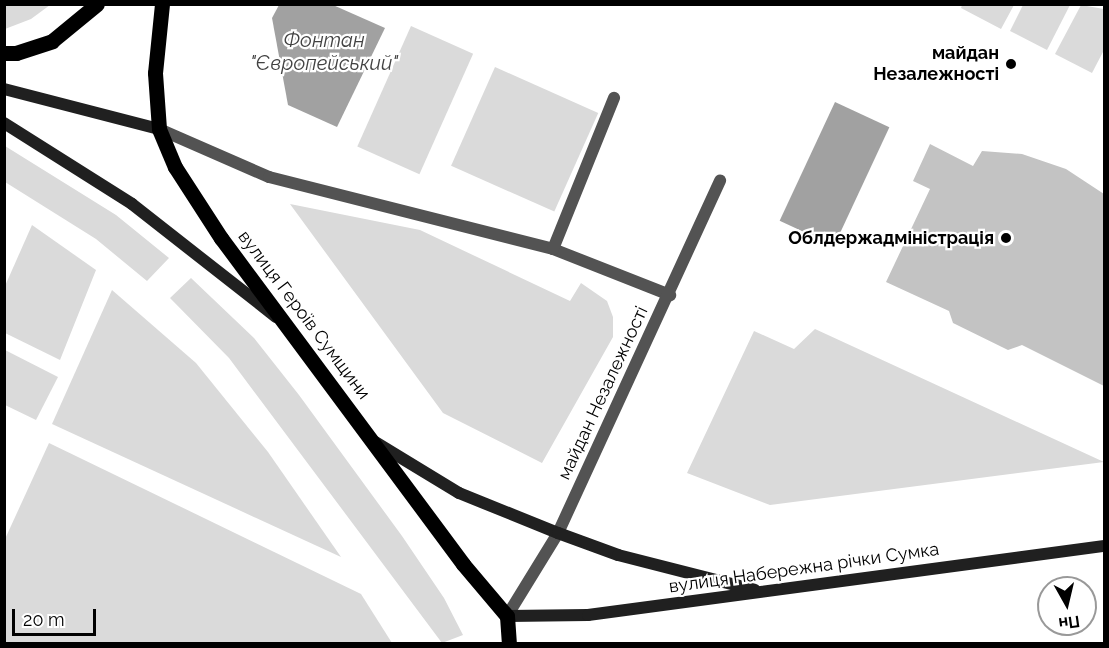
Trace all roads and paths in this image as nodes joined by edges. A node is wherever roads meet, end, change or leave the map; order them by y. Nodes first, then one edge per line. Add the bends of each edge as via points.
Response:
1 (97, 4) edge
2 (162, 4) edge
3 (4, 53) edge
4 (4, 89) edge
5 (614, 98) dead end
6 (4, 123) edge
7 (159, 129) junction
8 (720, 180) dead end
9 (553, 249) junction
10 (670, 295) junction
11 (288, 325) junction
12 (375, 442) junction
13 (558, 533) junction
14 (1104, 546) edge
15 (762, 592) junction
16 (507, 615) junction
17 (509, 644) edge

1 - 3 main road via 52,41
2 - 7 main road, вулиця Героїв Сумщини via 155,74
4 - 7 main road
5 - 9 street
6 - 11 main road via 132,204
7 - 9 street via 269,177
7 - 11 main road, вулиця Героїв Сумщини via 194,202
8 - 10 street, майдан Незалежності
9 - 10 street
10 - 13 street, майдан Незалежності
11 - 12 main road, вулиця Героїв Сумщини
12 - 13 main road via 459,494
12 - 16 main road, вулиця Героїв Сумщини via 463,564
13 - 15 main road via 618,555
13 - 16 street, майдан Незалежності
14 - 15 main road, вулиця Набережна річки Сумка
15 - 16 main road, вулиця Набережна річки Сумка via 588,615
16 - 17 main road

